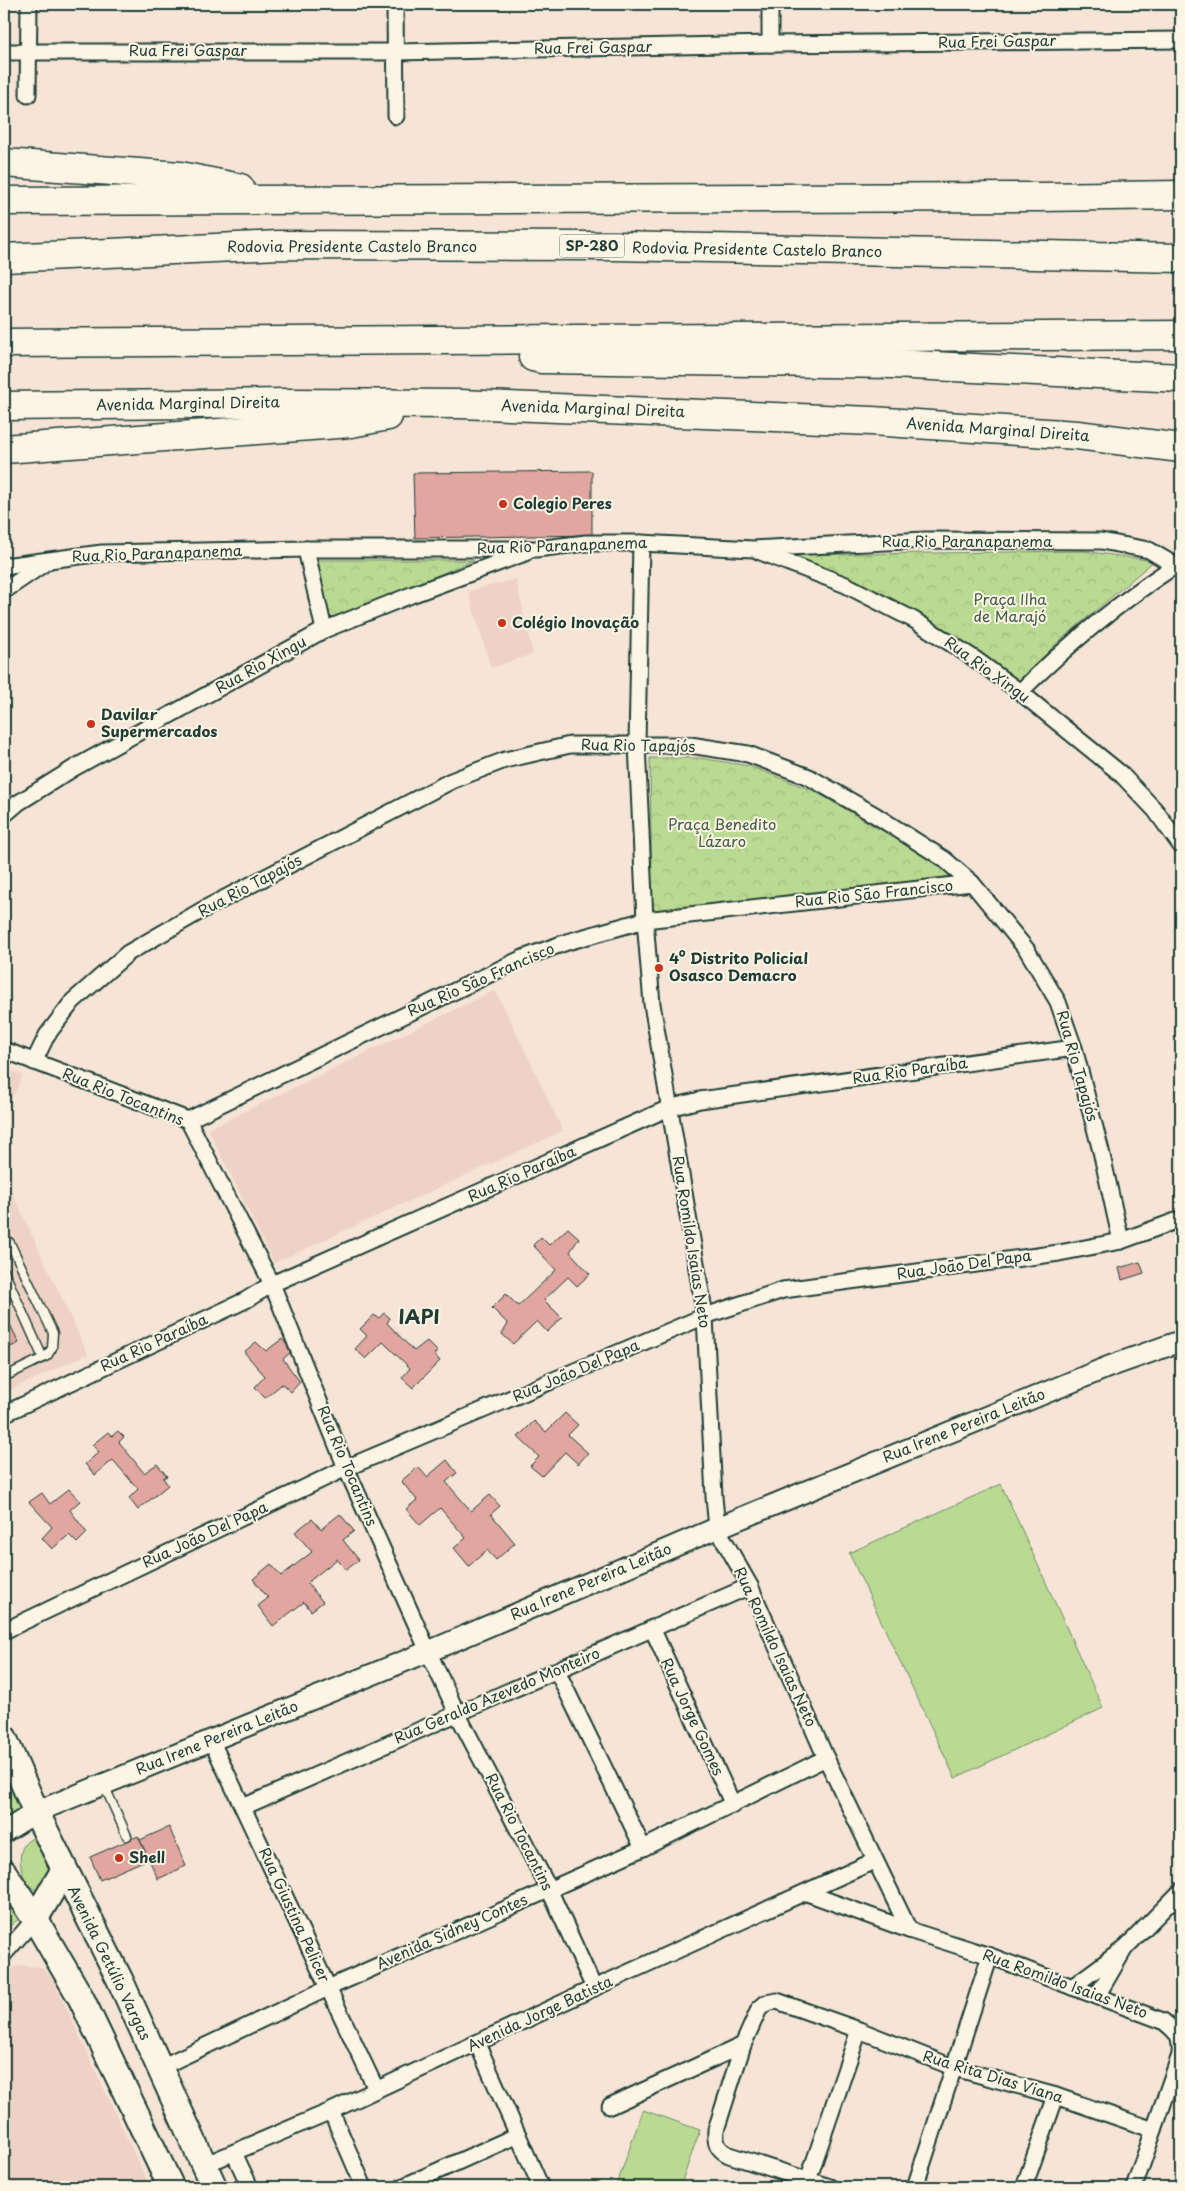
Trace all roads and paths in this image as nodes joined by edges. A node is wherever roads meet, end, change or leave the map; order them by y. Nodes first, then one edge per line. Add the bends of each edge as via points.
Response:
1 (30, 4) edge
2 (395, 4) edge
3 (770, 4) edge
4 (1181, 40) edge
5 (770, 44) junction
6 (30, 51) junction
7 (4, 52) edge
8 (396, 52) junction
9 (28, 95) dead end
10 (396, 116) dead end
11 (4, 163) edge
12 (1181, 195) edge
13 (298, 200) junction
14 (4, 201) edge
15 (4, 258) edge
16 (1181, 258) edge
17 (1181, 335) edge
18 (471, 341) junction
19 (4, 343) edge
20 (1181, 378) edge
21 (460, 404) junction
22 (4, 406) edge
23 (1181, 448) edge
24 (4, 449) edge
25 (641, 542) junction
26 (753, 548) junction
27 (306, 549) junction
28 (536, 549) junction
29 (51, 558) junction
30 (4, 566) edge
31 (1179, 567) edge
32 (4, 591) edge
33 (324, 630) junction
34 (1020, 692) junction
35 (637, 744) junction
36 (4, 815) edge
37 (1181, 846) edge
38 (972, 883) junction
39 (645, 920) junction
40 (1074, 1048) junction
41 (4, 1050) edge
42 (34, 1062) junction
43 (669, 1108) junction
44 (188, 1120) junction
45 (1181, 1219) edge
46 (4, 1237) edge
47 (1121, 1241) junction
48 (4, 1272) edge
49 (272, 1284) junction
50 (705, 1316) junction
51 (1181, 1341) edge
52 (43, 1358) junction
53 (4, 1377) edge
54 (4, 1414) edge
55 (346, 1468) junction
56 (717, 1528) junction
57 (750, 1586) junction
58 (652, 1628) junction
59 (4, 1630) edge
60 (428, 1651) junction
61 (557, 1671) junction
62 (457, 1713) junction
63 (4, 1738) edge
64 (212, 1740) junction
65 (826, 1758) junction
66 (104, 1784) junction
67 (733, 1805) junction
68 (243, 1807) junction
69 (36, 1812) junction
70 (4, 1832) edge
71 (126, 1836) dead end
72 (643, 1848) junction
73 (874, 1861) junction
74 (64, 1870) junction
75 (4, 1872) edge
76 (549, 1889) junction
77 (1181, 1891) edge
78 (807, 1894) junction
79 (35, 1919) junction
80 (909, 1930) junction
81 (1125, 1948) junction
82 (4, 1954) edge
83 (990, 1956) junction
84 (1072, 1987) junction
85 (328, 1988) junction
86 (594, 1988) junction
87 (1097, 1996) junction
88 (859, 2030) junction
89 (477, 2043) junction
90 (743, 2046) junction
91 (159, 2068) junction
92 (955, 2068) junction
93 (376, 2089) junction
94 (1056, 2096) junction
95 (610, 2106) dead end
96 (331, 2112) junction
97 (1154, 2130) junction
98 (518, 2135) junction
99 (234, 2153) junction
100 (209, 2176) edge
101 (808, 2180) junction
102 (171, 2187) edge
103 (250, 2187) edge
104 (364, 2187) edge
105 (402, 2187) edge
106 (541, 2187) edge
107 (830, 2187) edge
108 (915, 2187) edge
109 (1024, 2187) edge
110 (1134, 2187) edge

1 - 6 street
2 - 8 street
3 - 5 street
4 - 5 street, Rua Frei Gaspar
5 - 8 street, Rua Frei Gaspar
6 - 7 street, Rua Frei Gaspar
6 - 8 street, Rua Frei Gaspar
6 - 9 street
8 - 10 street
11 - 13 highway via 180,176
12 - 13 highway
13 - 14 highway
15 - 16 highway, Rodovia Presidente Castelo Branco / SP-280 via 279,245 624,247
17 - 18 highway
18 - 19 highway
18 - 20 highway via 542,359 892,364
21 - 22 highway, Avenida Marginal Direita
21 - 23 highway, Avenida Marginal Direita via 872,421 1077,435
21 - 24 highway via 351,423
25 - 26 street, Rua Rio Paranapanema
25 - 28 street, Rua Rio Paranapanema via 586,543
25 - 35 street, Rua Romildo Isaias Neto
26 - 31 street, Rua Rio Paranapanema via 925,540 1101,541 1149,550
26 - 34 street, Rua Rio Xingu via 846,585 914,620
27 - 28 street, Rua Rio Paranapanema
27 - 29 street, Rua Rio Paranapanema via 102,553
27 - 33 street
28 - 33 street, Rua Rio Xingu
29 - 30 street, Rua Rio Paranapanema
29 - 32 street
31 - 34 street via 1138,590 1095,623 1051,660
33 - 36 street, Rua Rio Xingu via 74,768
34 - 37 street, Rua Rio Xingu via 1120,773 1155,810
35 - 38 street, Rua Rio Tapajós via 690,745 748,754 809,777 944,859
35 - 39 street, Rua Romildo Isaias Neto
35 - 42 street, Rua Rio Tapajós via 570,745 505,760 451,781 215,904 128,953 73,1001 47,1035
38 - 39 street, Rua Rio São Francisco
38 - 40 street, Rua Rio Tapajós via 1027,950 1058,1002
39 - 43 street, Rua Romildo Isaias Neto via 652,1004
39 - 44 street, Rua Rio São Francisco via 523,958
40 - 43 street, Rua Rio Paraíba via 700,1100
40 - 47 street, Rua Rio Tapajós
41 - 42 street, Rua Rio Tocantins
42 - 44 street, Rua Rio Tocantins
43 - 49 street, Rua Rio Paraíba
43 - 50 street, Rua Romildo Isaias Neto
44 - 49 street, Rua Rio Tocantins
45 - 47 street, Rua João Del Papa
46 - 52 lane via 10,1243 53,1333 52,1348
47 - 50 street, Rua João Del Papa via 1059,1253 783,1290
48 - 52 lane
49 - 54 street, Rua Rio Paraíba via 246,1300
49 - 55 street, Rua Rio Tocantins
50 - 55 street, Rua João Del Papa
50 - 56 street, Rua Romildo Isaias Neto
51 - 56 street, Rua Irene Pereira Leitão via 1108,1367
52 - 53 lane
55 - 59 street, Rua João Del Papa
55 - 60 street, Rua Rio Tocantins
56 - 57 street, Rua Romildo Isaias Neto
56 - 60 street, Rua Irene Pereira Leitão
57 - 58 street, Rua Geraldo Azevedo Monteiro
57 - 65 street, Rua Romildo Isaias Neto
58 - 61 street, Rua Geraldo Azevedo Monteiro
58 - 67 street, Rua Jorge Gomes
60 - 62 street, Rua Rio Tocantins
60 - 64 street, Rua Irene Pereira Leitão
61 - 62 street, Rua Geraldo Azevedo Monteiro
61 - 72 street
62 - 68 street, Rua Geraldo Azevedo Monteiro
62 - 76 street, Rua Rio Tocantins
63 - 69 main road, Avenida Getúlio Vargas
64 - 66 street, Rua Irene Pereira Leitão
64 - 68 street, Rua Giustina Pelicer
65 - 67 street, Avenida Sidney Contes
65 - 73 street, Rua Romildo Isaias Neto
66 - 69 street, Rua Irene Pereira Leitão
66 - 71 lane
67 - 72 street, Avenida Sidney Contes
68 - 85 street, Rua Giustina Pelicer
69 - 70 street, Rua Irene Pereira Leitão
69 - 74 main road, Avenida Getúlio Vargas
72 - 76 street, Avenida Sidney Contes
73 - 78 street, Avenida Jorge Batista
73 - 80 street, Rua Romildo Isaias Neto
74 - 79 main road
74 - 91 main road, Avenida Getúlio Vargas via 120,1980
75 - 79 main road
76 - 85 street, Avenida Sidney Contes
76 - 86 street, Rua Rio Tocantins
77 - 81 street
78 - 80 street, Rua Romildo Isaias Neto
78 - 86 street, Avenida Jorge Batista
79 - 82 street
79 - 102 main road via 81,1998
80 - 83 street, Rua Romildo Isaias Neto
81 - 84 street
81 - 87 street
83 - 84 street, Rua Romildo Isaias Neto
83 - 92 street
84 - 87 street, Rua Romildo Isaias Neto
85 - 91 street, Avenida Sidney Contes
85 - 93 street, Rua Giustina Pelicer
86 - 89 street, Avenida Jorge Batista
87 - 97 street, Rua Romildo Isaias Neto via 1163,2021 1175,2030 1180,2040 1180,2056
88 - 90 street, Rua Rita Dias Viana via 777,2002 766,2003 759,2009
88 - 92 street, Rua Rita Dias Viana
88 - 101 street
89 - 93 street, Avenida Jorge Batista
89 - 98 street
90 - 95 street
90 - 101 street via 716,2130 715,2143 729,2155
91 - 100 main road, Avenida Getúlio Vargas
92 - 94 street, Rua Rita Dias Viana
92 - 108 street
93 - 96 street, Avenida Jorge Batista
94 - 97 street, Rua Rita Dias Viana
94 - 109 street
96 - 99 street, Avenida Jorge Batista
96 - 104 street
97 - 110 street, Rua Romildo Isaias Neto
98 - 105 street
98 - 106 street
99 - 100 street, Avenida Jorge Batista
99 - 103 street
101 - 107 street

